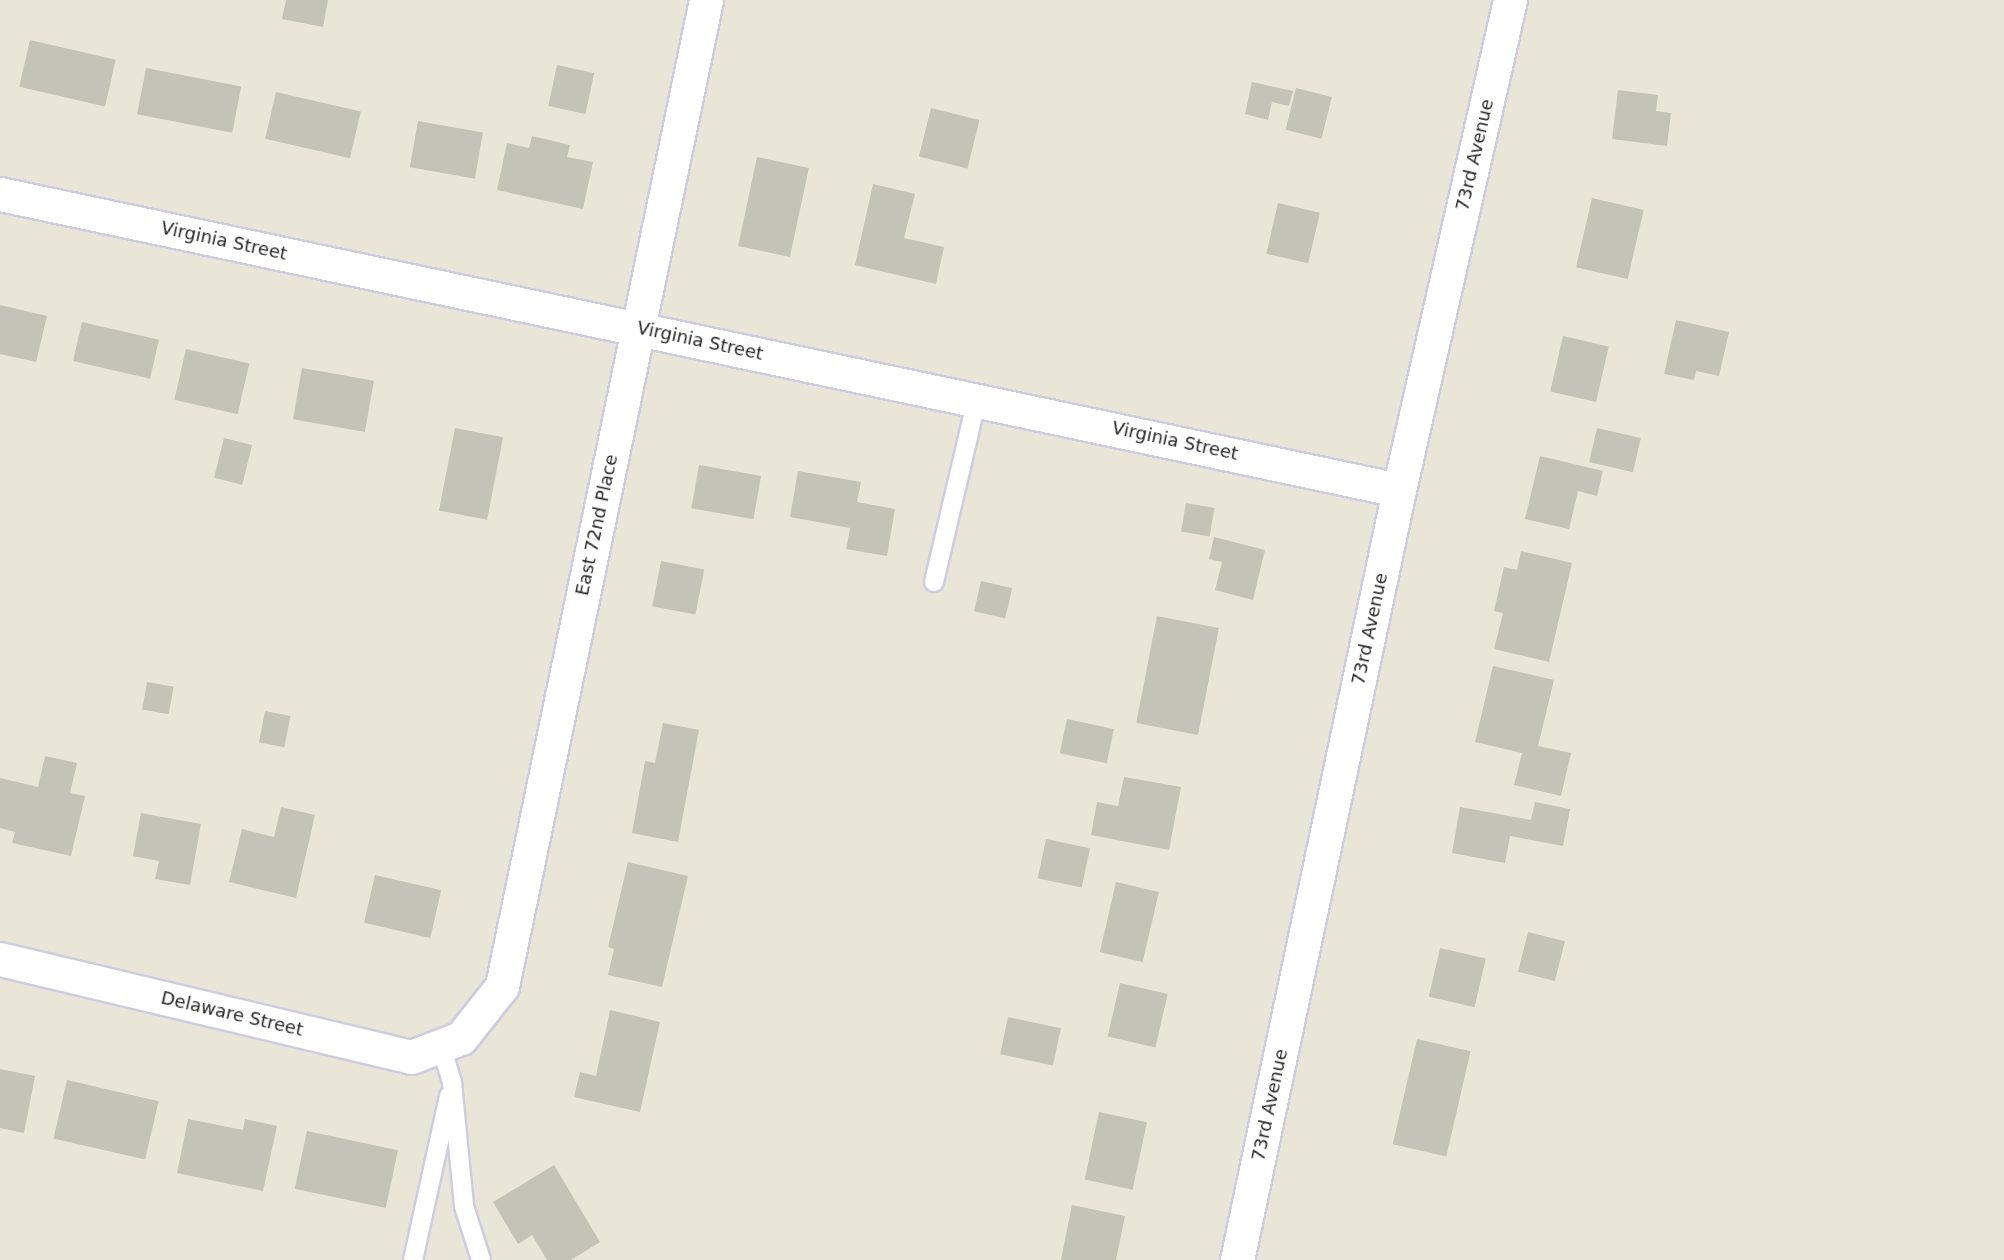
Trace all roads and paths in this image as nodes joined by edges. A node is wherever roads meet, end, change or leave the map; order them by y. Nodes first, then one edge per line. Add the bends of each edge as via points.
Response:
1 (706, 0) edge
2 (1510, 0) edge
3 (0, 195) edge
4 (638, 328) junction
5 (977, 398) junction
6 (1399, 490) junction
7 (934, 582) dead end
8 (0, 959) edge
9 (451, 1042) junction
10 (452, 1083) junction
11 (414, 1260) edge
12 (482, 1260) edge
13 (1237, 1260) edge

1 - 4 street, East 72nd Place
2 - 6 street, 73rd Avenue
3 - 4 street, Virginia Street
4 - 5 street, Virginia Street
4 - 9 street, East 72nd Place via 502,987
5 - 6 street, Virginia Street
5 - 7 lane
6 - 13 street, 73rd Avenue
8 - 9 street, Delaware Street via 411,1057
9 - 10 lane
10 - 11 lane
10 - 12 lane via 464,1206

